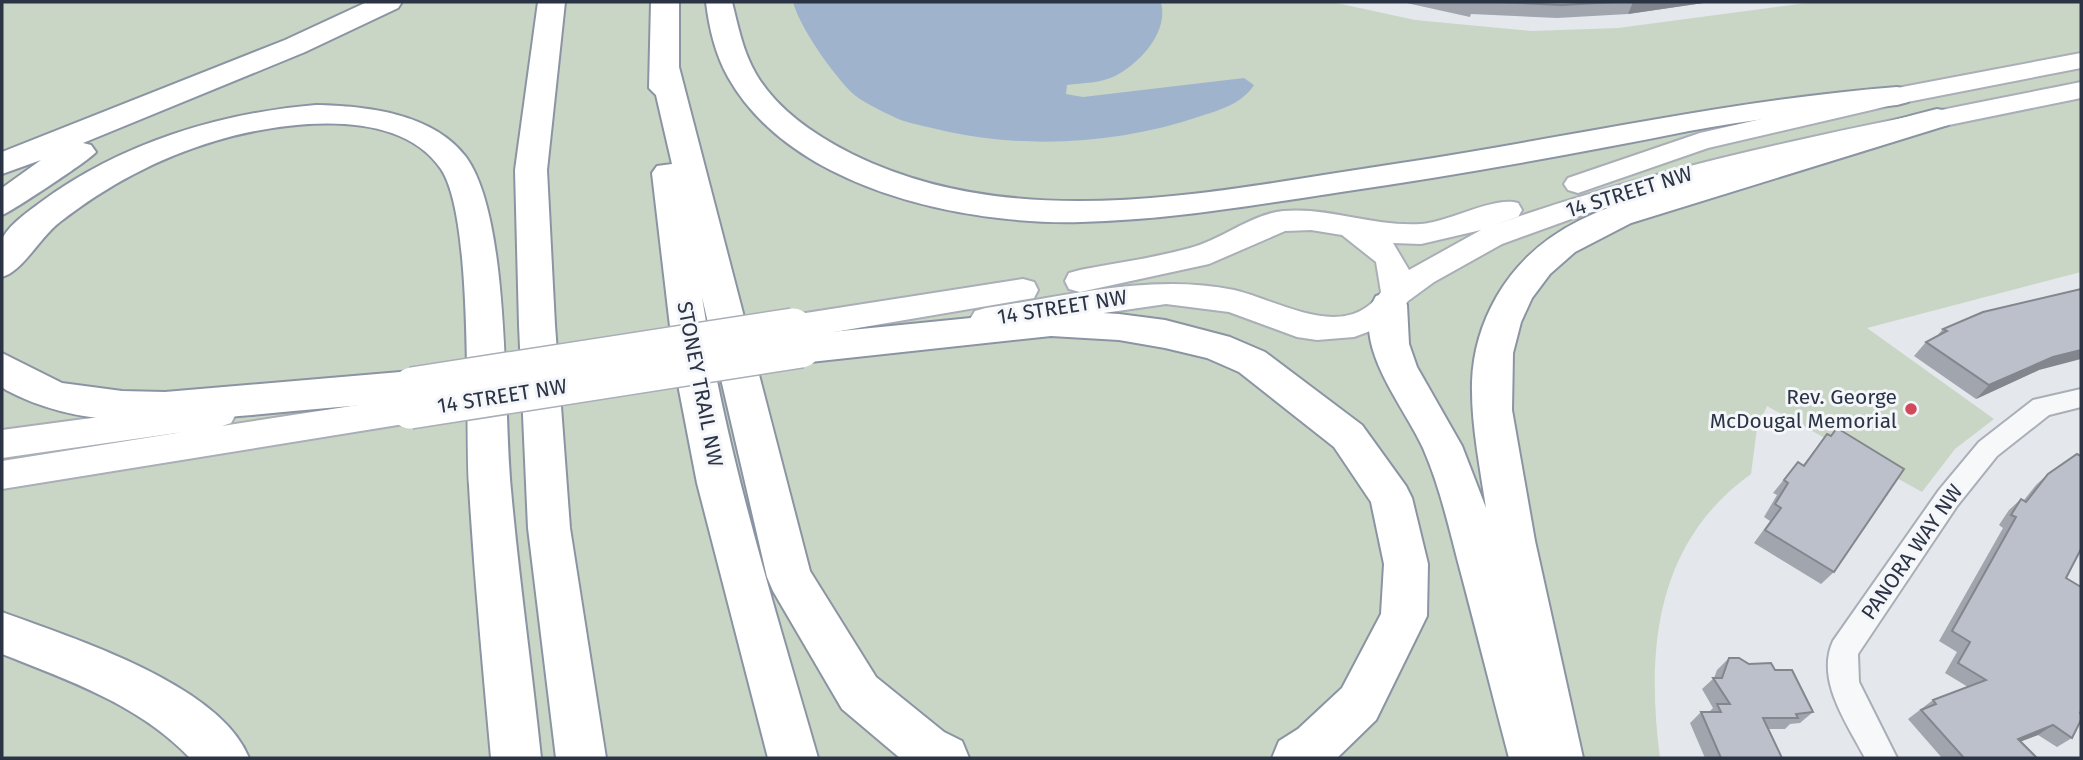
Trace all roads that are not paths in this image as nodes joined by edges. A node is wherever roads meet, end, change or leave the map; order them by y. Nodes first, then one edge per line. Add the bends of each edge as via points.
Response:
1 (388, 2) edge
2 (551, 2) edge
3 (665, 2) edge
4 (719, 2) edge
5 (295, 46) junction
6 (2081, 61) edge
7 (663, 62) junction
8 (2081, 90) edge
9 (1897, 96) junction
10 (1937, 118) junction
11 (2, 164) edge
12 (2, 204) edge
13 (1348, 226) junction
14 (2, 265) edge
15 (1393, 299) junction
16 (797, 338) junction
17 (2, 367) edge
18 (411, 398) junction
19 (2081, 398) edge
20 (2, 444) edge
21 (2, 475) edge
22 (2, 633) edge
23 (224, 758) edge
24 (516, 758) edge
25 (581, 758) edge
26 (793, 758) edge
27 (944, 758) edge
28 (1297, 758) edge
29 (1534, 758) edge
30 (1558, 758) edge
31 (1881, 758) edge

1 - 5 highway
2 - 25 highway via 531,170 536,312 550,528
3 - 7 highway, STONEY TRAIL NW
4 - 9 highway via 725,36 744,79 767,109 802,139 862,171 914,191 1003,208 1088,211 1272,192 1786,107
5 - 11 highway
5 - 12 highway via 74,155
6 - 9 main road, 14 STREET NW
7 - 26 highway, STONEY TRAIL NW via 666,159 694,369 718,483
7 - 27 highway via 789,577 859,693
8 - 10 main road, 14 STREET NW
9 - 13 main road, 14 STREET NW via 1700,141 1458,228 1421,234
10 - 15 main road, 14 STREET NW via 1760,155 1575,207 1492,237 1423,275
10 - 30 highway via 1587,229 1537,265 1516,295 1494,352 1494,424 1509,525
13 - 15 main road via 1371,238 1394,265
13 - 16 main road, 14 STREET NW via 1281,221 1218,250 1160,266
14 - 24 highway via 30,229 92,185 176,144 261,120 334,113 362,117 400,126 450,158 464,181 479,260 496,579
15 - 16 main road, 14 STREET NW via 1354,325 1318,328 1207,296 1139,295
15 - 29 highway via 1390,344 1398,368 1442,446 1463,501
16 - 18 main road, 14 STREET NW, bridge
16 - 28 highway via 1051,323 1165,334 1217,347 1252,362 1348,436 1391,498 1406,564 1404,615 1359,704
17 - 18 highway via 29,388 128,407
18 - 20 main road, 14 STREET NW
18 - 21 main road, 14 STREET NW
19 - 31 street, PANORA WAY NW via 2042,408 1988,449 1948,498 1843,652 1844,683
22 - 23 highway via 109,674 189,722

